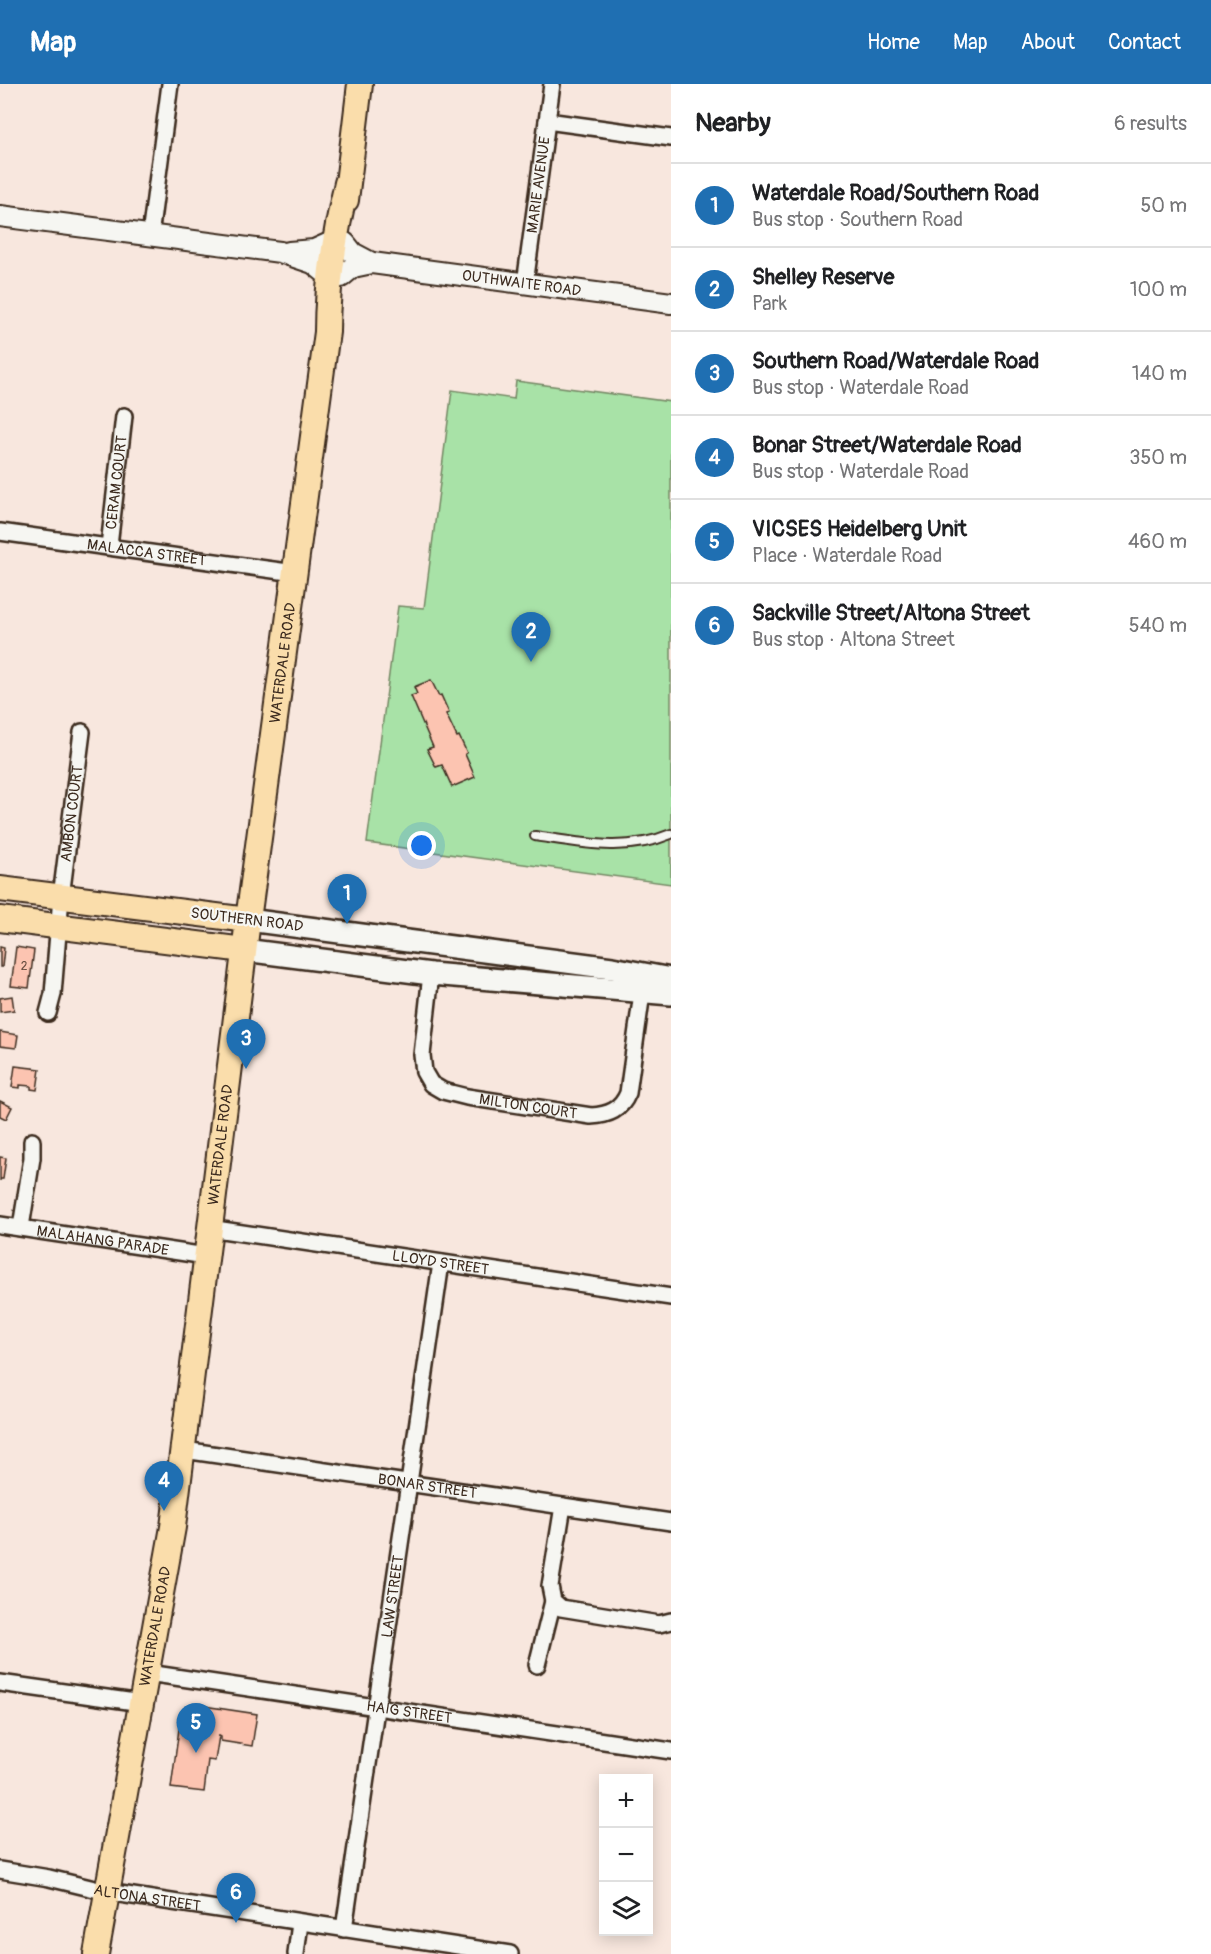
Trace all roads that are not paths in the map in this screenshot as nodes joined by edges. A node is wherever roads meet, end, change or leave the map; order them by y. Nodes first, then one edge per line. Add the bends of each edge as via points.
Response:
1 (170, 84) edge
2 (360, 84) edge
3 (552, 84) edge
4 (547, 121) junction
5 (671, 138) edge
6 (0, 216) edge
7 (150, 236) junction
8 (339, 242) junction
9 (280, 252) junction
10 (372, 263) junction
11 (335, 276) junction
12 (525, 284) junction
13 (671, 303) edge
14 (124, 416) dead end
15 (0, 532) edge
16 (108, 546) junction
17 (295, 573) junction
18 (82, 732) dead end
19 (671, 834) edge
20 (535, 836) dead end
21 (0, 889) edge
22 (61, 897) junction
23 (0, 919) edge
24 (248, 920) junction
25 (59, 927) junction
26 (244, 950) junction
27 (431, 974) junction
28 (671, 979) edge
29 (642, 993) junction
30 (671, 994) edge
31 (48, 1013) dead end
32 (32, 1142) dead end
33 (0, 1225) edge
34 (21, 1227) junction
35 (209, 1228) junction
36 (206, 1256) junction
37 (441, 1263) junction
38 (671, 1297) edge
39 (184, 1450) junction
40 (409, 1483) junction
41 (563, 1506) junction
42 (671, 1522) edge
43 (553, 1601) junction
44 (671, 1621) edge
45 (537, 1665) dead end
46 (148, 1673) junction
47 (0, 1683) edge
48 (142, 1703) junction
49 (376, 1707) junction
50 (671, 1750) edge
51 (0, 1870) edge
52 (107, 1892) junction
53 (300, 1923) junction
54 (344, 1929) junction
55 (490, 1953) edge
56 (96, 1954) edge
57 (296, 1954) edge
58 (510, 1954) edge

1 - 7 street
2 - 8 main road, WATERDALE ROAD
3 - 4 street, MARIE AVENUE
4 - 5 street
4 - 12 street, MARIE AVENUE
6 - 7 street
7 - 9 street
8 - 9 street via 314,250
8 - 10 street, OUTHWAITE ROAD
8 - 11 main road, WATERDALE ROAD
9 - 11 street via 313,263
10 - 11 street, OUTHWAITE ROAD
10 - 12 street, OUTHWAITE ROAD
11 - 17 main road, WATERDALE ROAD
12 - 13 street, OUTHWAITE ROAD
14 - 16 street, CERAM COURT
15 - 16 street, MALACCA STREET
16 - 17 street, MALACCA STREET
17 - 24 main road, WATERDALE ROAD
18 - 22 street, AMBON COURT
19 - 20 lane via 627,846
21 - 22 main road, SOUTHERN ROAD
22 - 24 main road, SOUTHERN ROAD
22 - 25 street, AMBON COURT
23 - 25 main road, SOUTHERN ROAD
24 - 26 main road, WATERDALE ROAD
24 - 28 main road, SOUTHERN ROAD
25 - 26 main road, SOUTHERN ROAD
25 - 31 street, AMBON COURT
26 - 27 main road, SOUTHERN ROAD
26 - 35 main road, WATERDALE ROAD
27 - 29 main road, SOUTHERN ROAD
27 - 29 street, MILTON COURT via 422,1055 424,1072 431,1084 467,1097 591,1116 614,1111 628,1094
29 - 30 main road, SOUTHERN ROAD
32 - 34 street
33 - 34 street, MALAHANG PARADE
34 - 36 street, MALAHANG PARADE
35 - 36 main road, WATERDALE ROAD
35 - 37 street, LLOYD STREET
36 - 39 main road, WATERDALE ROAD
37 - 38 street, LLOYD STREET
37 - 40 street, LAW STREET
39 - 40 street, BONAR STREET
39 - 46 main road, WATERDALE ROAD
40 - 41 street, BONAR STREET
40 - 49 street, LAW STREET
41 - 42 street, BONAR STREET
41 - 43 street via 550,1586
43 - 44 street via 573,1611 659,1624
43 - 45 street
46 - 48 main road, WATERDALE ROAD
46 - 49 street, HAIG STREET
47 - 48 street
48 - 52 main road, WATERDALE ROAD
49 - 50 street, HAIG STREET
49 - 54 street, LAW STREET
51 - 52 street, ALTONA STREET
52 - 53 street, ALTONA STREET
52 - 56 main road, WATERDALE ROAD
53 - 54 street, ALTONA STREET
53 - 57 street
54 - 55 street, ALTONA STREET
55 - 58 street, ALTONA STREET

